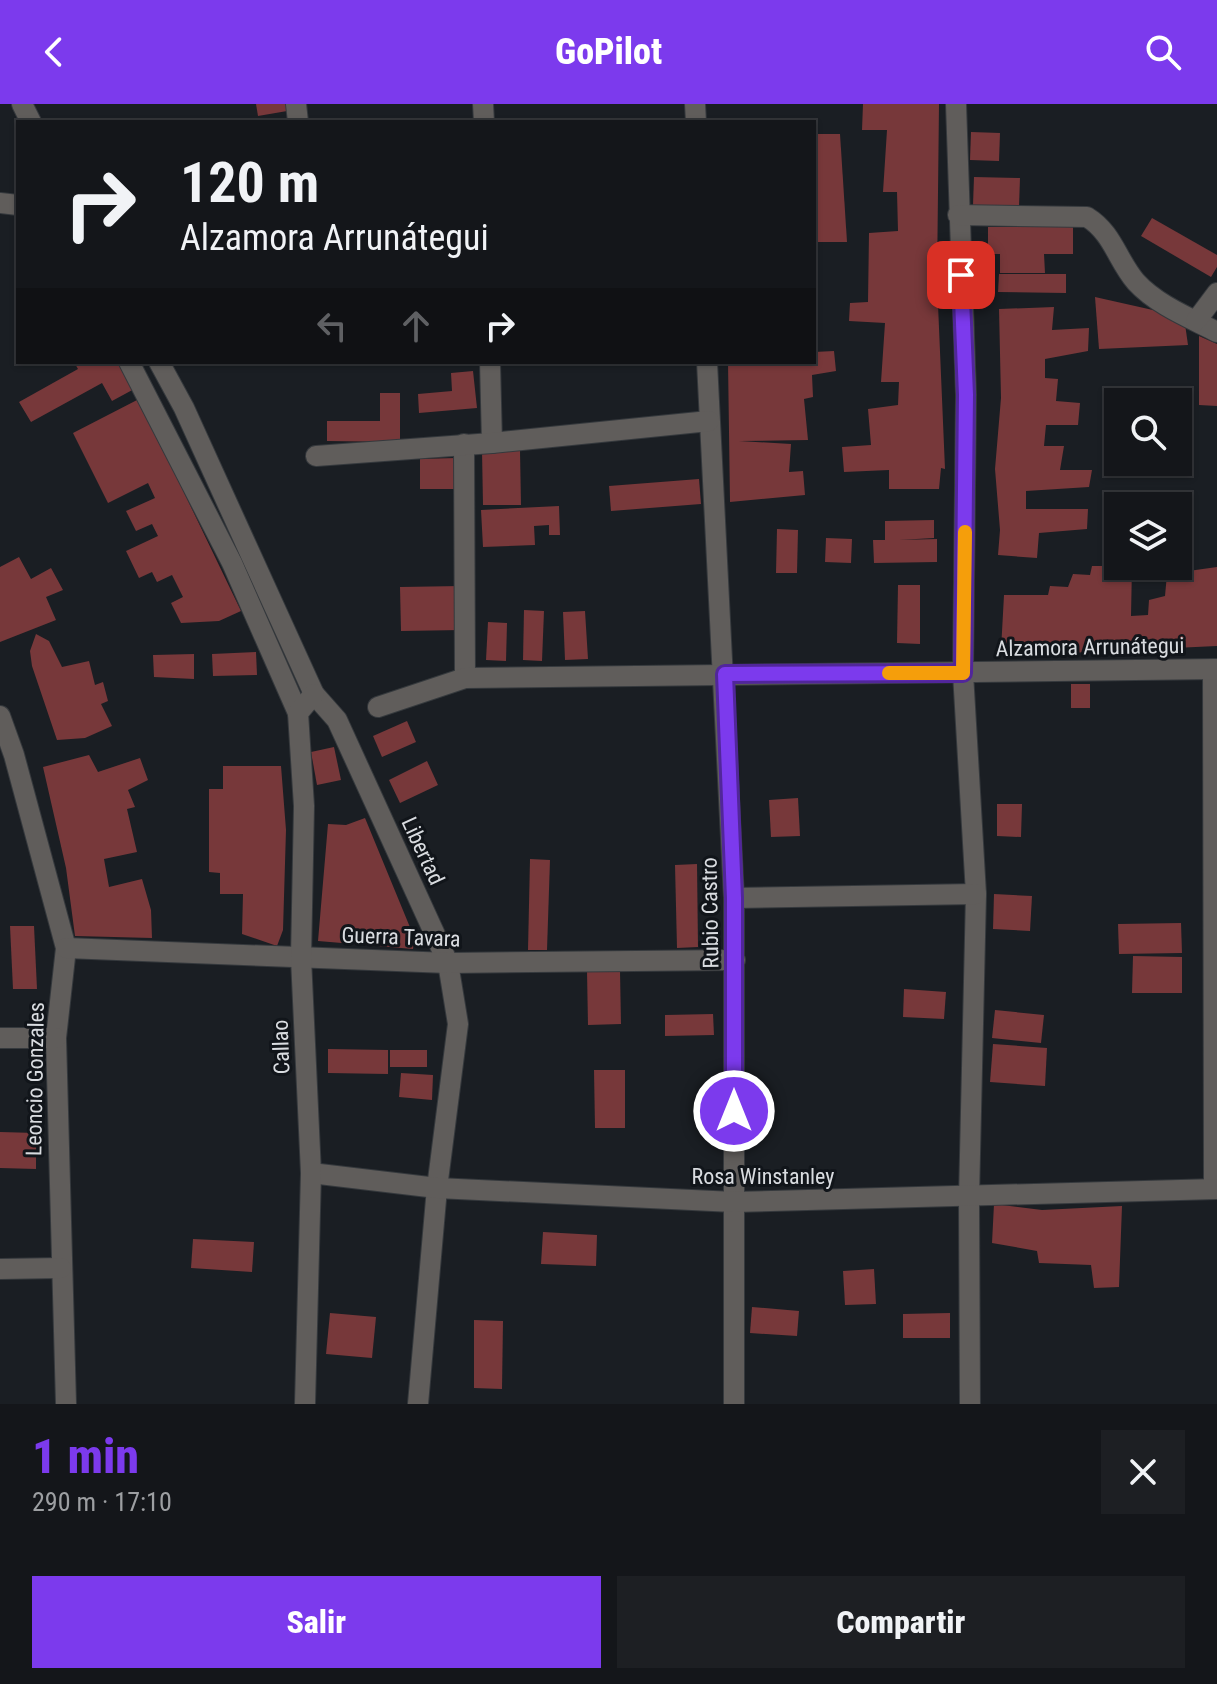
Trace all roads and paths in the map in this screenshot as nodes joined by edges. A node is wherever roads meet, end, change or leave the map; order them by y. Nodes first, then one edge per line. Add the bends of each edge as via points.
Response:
1 (956, 104) edge
2 (958, 215) junction
3 (1217, 293) edge
4 (1196, 321) junction
5 (1217, 332) edge
6 (130, 364) edge
7 (160, 364) edge
8 (490, 364) edge
9 (707, 364) edge
10 (709, 421) junction
11 (492, 443) junction
12 (464, 444) junction
13 (316, 456) dead end
14 (1215, 669) edge
15 (963, 673) junction
16 (725, 674) junction
17 (465, 678) junction
18 (314, 694) junction
19 (378, 707) dead end
20 (298, 713) junction
21 (0, 716) edge
22 (976, 894) junction
23 (1216, 896) edge
24 (734, 898) junction
25 (66, 948) junction
26 (301, 958) junction
27 (735, 960) junction
28 (448, 963) junction
29 (0, 1038) edge
30 (56, 1038) junction
31 (311, 1173) junction
32 (437, 1188) junction
33 (1216, 1189) edge
34 (969, 1198) junction
35 (734, 1202) junction
36 (61, 1268) junction
37 (0, 1269) edge
38 (66, 1404) edge
39 (305, 1404) edge
40 (418, 1404) edge
41 (734, 1404) edge
42 (970, 1404) edge

1 - 2 street
2 - 4 street via 1087,217 1101,225 1136,281 1157,300
2 - 15 street via 966,395
3 - 4 street
4 - 5 street
6 - 20 street via 232,563
7 - 18 street, Libertad
8 - 11 street
9 - 10 street, Rubio Castro
10 - 11 street
10 - 16 street, Rubio Castro
11 - 12 street
12 - 13 street
12 - 17 street
14 - 15 street, Alzamora Arrunátegui
14 - 23 street
15 - 16 street, Alzamora Arrunátegui
15 - 22 street
16 - 17 street, Alzamora Arrunátegui
16 - 24 street, Rubio Castro
17 - 19 street, Alzamora Arrunátegui
18 - 20 street
18 - 28 street, Libertad via 337,720
20 - 26 street, Callao via 304,806
21 - 25 street, Leoncio Gonzales
22 - 24 street
22 - 34 street
23 - 33 street
24 - 27 street, Rubio Castro
25 - 26 street, Guerra Tavara
25 - 30 street, Leoncio Gonzales
26 - 28 street, Guerra Tavara
26 - 31 street, Callao
27 - 28 street, Guerra Tavara
27 - 35 street, Rubio Castro
28 - 32 street, Libertad via 458,1024
29 - 30 street
30 - 36 street, Leoncio Gonzales
31 - 32 street, Rosa Winstanley
31 - 39 street, Callao
32 - 35 street, Rosa Winstanley
32 - 40 street, Libertad
33 - 34 street, Rosa Winstanley
34 - 35 street, Rosa Winstanley
34 - 42 street
35 - 41 street, Rubio Castro
36 - 37 street
36 - 38 street, Leoncio Gonzales

